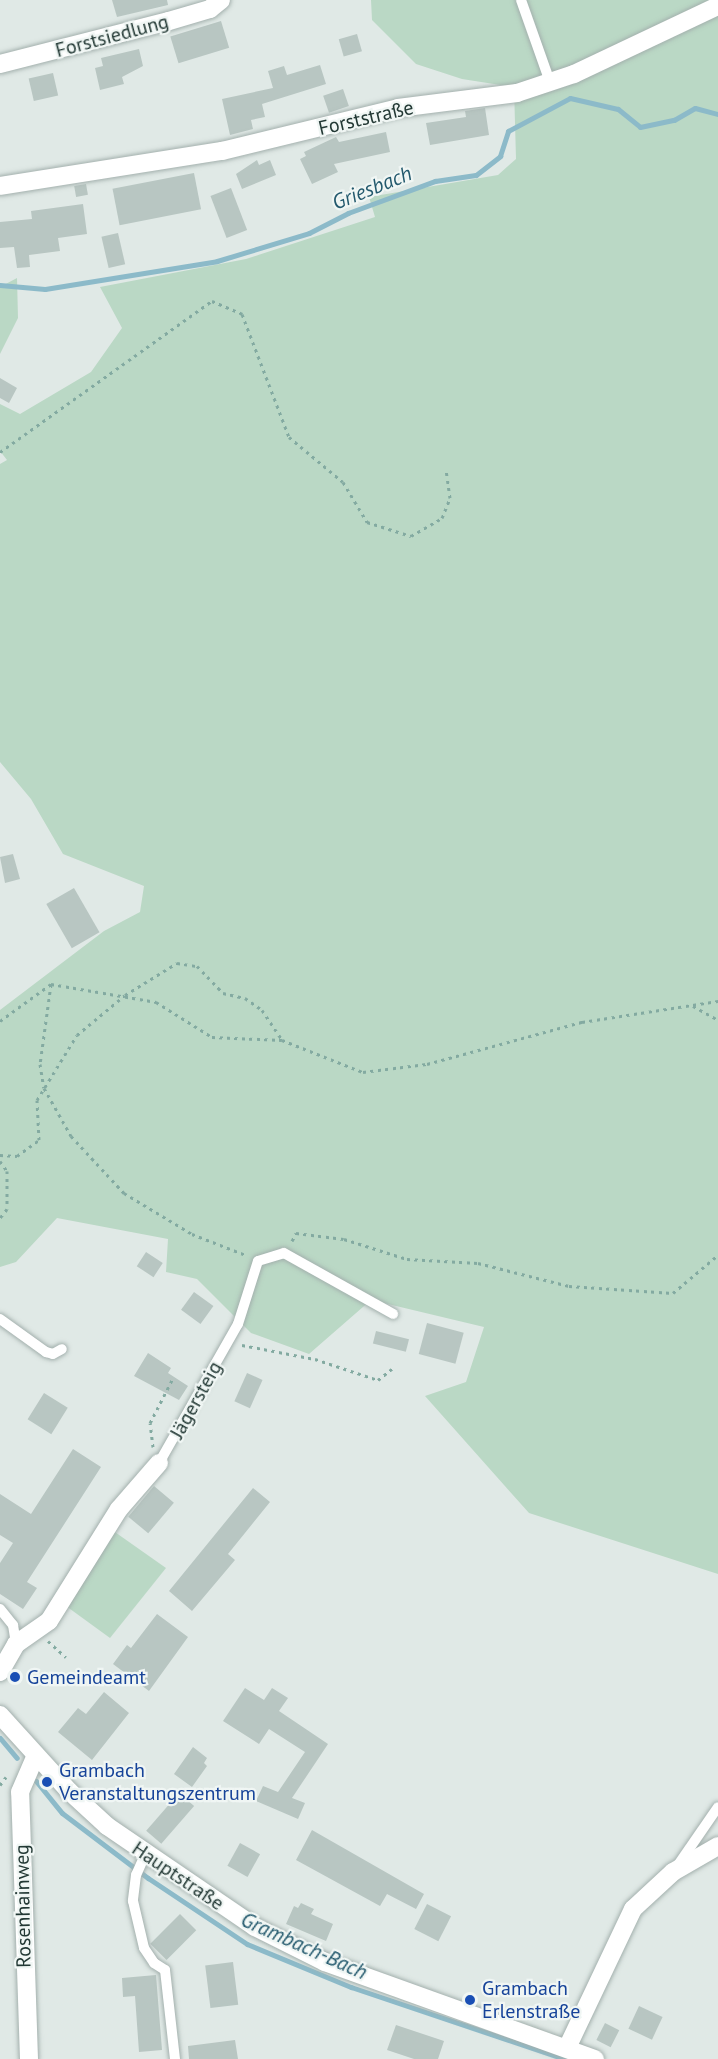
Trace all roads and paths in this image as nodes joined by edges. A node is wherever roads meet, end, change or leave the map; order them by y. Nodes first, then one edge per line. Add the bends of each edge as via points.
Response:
1 (221, 0) edge
2 (521, 0) edge
3 (718, 6) edge
4 (0, 64) edge
5 (550, 82) junction
6 (0, 186) edge
7 (0, 452) edge
8 (446, 470) dead end
9 (51, 984) junction
10 (125, 995) junction
11 (718, 1001) edge
12 (692, 1005) junction
13 (718, 1020) edge
14 (0, 1021) edge
15 (282, 1040) junction
16 (44, 1088) junction
17 (0, 1155) edge
18 (0, 1161) edge
19 (0, 1218) edge
20 (284, 1253) junction
21 (718, 1255) edge
22 (258, 1261) junction
23 (393, 1314) dead end
24 (0, 1319) edge
25 (228, 1344) junction
26 (62, 1349) dead end
27 (393, 1368) dead end
28 (173, 1378) dead end
29 (159, 1463) junction
30 (0, 1609) edge
31 (41, 1629) junction
32 (16, 1644) junction
33 (66, 1657) dead end
34 (0, 1672) edge
35 (0, 1714) edge
36 (36, 1755) junction
37 (718, 1806) edge
38 (718, 1846) edge
39 (146, 1855) junction
40 (673, 1872) junction
41 (567, 2048) junction
42 (29, 2059) edge
43 (175, 2059) edge
44 (595, 2059) edge

1 - 4 street, Forstsiedlung via 210,9 169,21
2 - 5 lane
3 - 5 street, Forststraße
5 - 6 street, Forststraße via 516,93 398,108 222,151
7 - 8 path via 212,301 242,314 289,437 343,482 367,522 411,536 442,518 450,498
9 - 10 path
9 - 14 path
9 - 16 path via 40,1064
10 - 15 path via 156,1002 212,1037
10 - 15 path via 177,963 197,966 223,993 245,998 262,1011
10 - 16 path via 77,1035
11 - 12 path
12 - 13 path
12 - 15 path via 582,1022 428,1064 363,1072
16 - 17 path via 35,1110 39,1140 17,1156
16 - 22 path via 71,1136 124,1193 192,1234
18 - 19 path via 8,1171 7,1209
20 - 21 path via 296,1233 344,1239 407,1259 478,1263 569,1287 673,1293
20 - 22 lane
20 - 23 lane
22 - 25 lane, Jägersteig
24 - 26 lane via 46,1352 53,1354
25 - 27 path via 276,1349 378,1380
25 - 29 lane, Jägersteig
28 - 29 path via 150,1423
29 - 31 street, Jägersteig via 120,1509
30 - 32 lane via 13,1626
31 - 32 street, Jägersteig
31 - 33 path via 49,1644
32 - 34 street
35 - 36 street, Hauptstraße
36 - 39 street, Hauptstraße via 88,1809
36 - 42 street, Rosenhainweg via 20,1792
37 - 40 lane
38 - 40 street
39 - 41 street, Hauptstraße via 234,1914 300,1950
39 - 43 lane via 136,1875 133,1901 144,1948 154,1963 165,1970
40 - 41 street via 644,1896 623,1924
41 - 44 street, Hauptstraße

